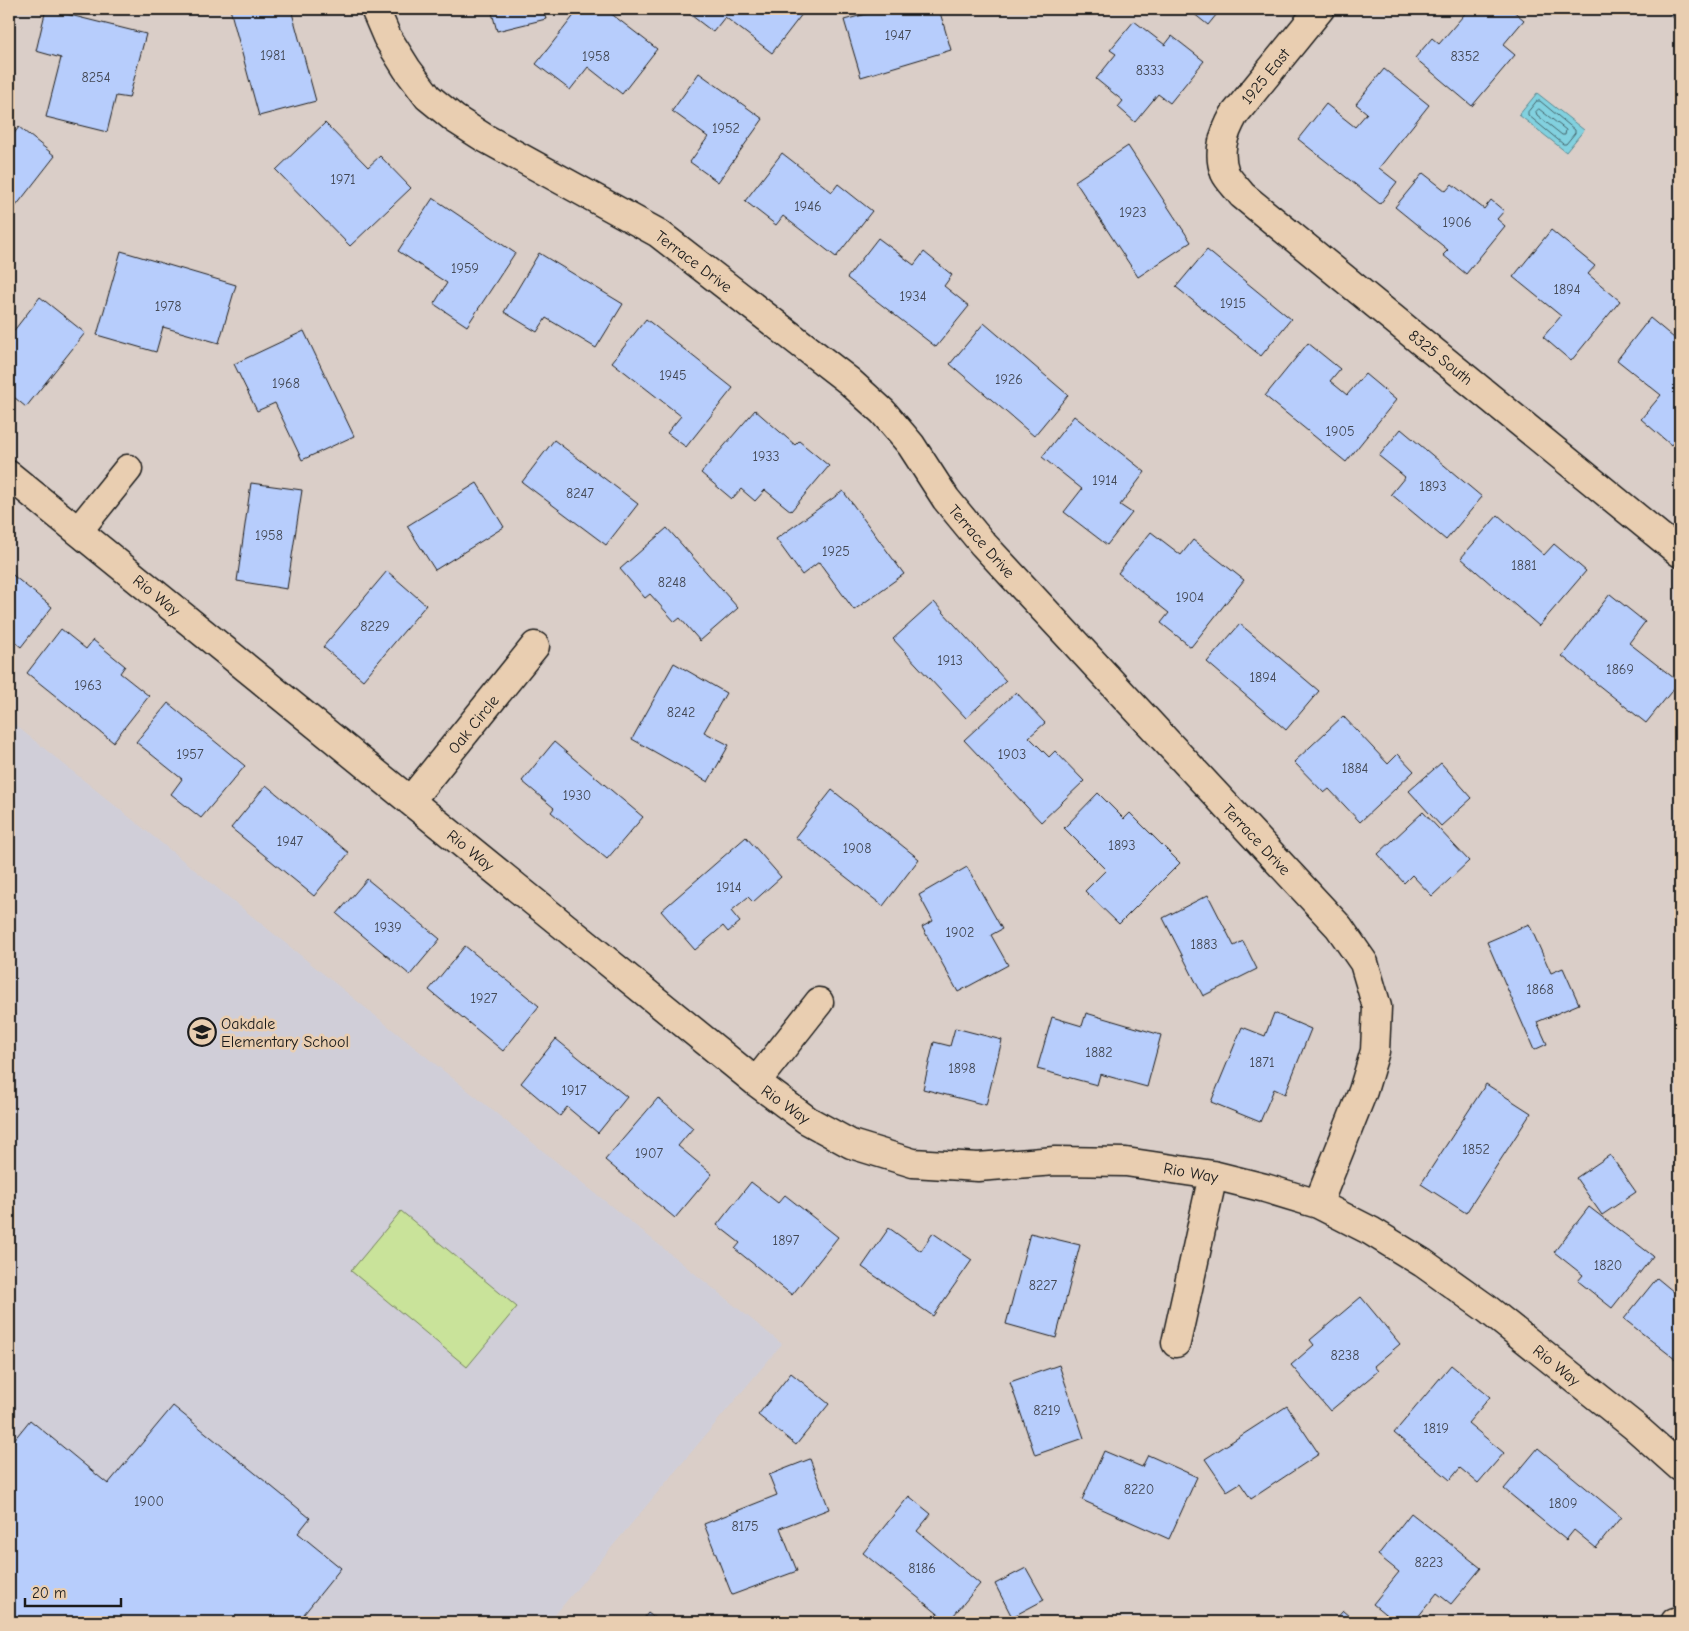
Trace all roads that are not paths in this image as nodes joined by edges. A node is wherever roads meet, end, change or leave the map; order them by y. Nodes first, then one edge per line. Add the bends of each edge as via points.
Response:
1 (375, 9) edge
2 (1320, 9) edge
3 (1221, 149) joint
4 (128, 469) dead end
5 (9, 475) edge
6 (78, 531) junction
7 (1680, 553) edge
8 (535, 646) dead end
9 (410, 801) junction
10 (819, 1002) dead end
11 (756, 1082) junction
12 (1213, 1176) junction
13 (1318, 1204) junction
14 (1176, 1343) dead end
15 (1680, 1467) edge
16 (1680, 1621) edge
17 (1675, 1622) edge

1 - 13 street, Terrace Drive via 387,37 407,69 428,97 455,119 658,233 849,381 883,412 983,544 1339,927 1364,963 1377,1007 1375,1051
2 - 3 street, 1925 East via 1234,115 1224,133
3 - 7 street, 8325 South via 1225,173 1242,195
4 - 6 street
5 - 6 street, Rio Way
6 - 9 street, Rio Way
8 - 9 street, Oak Circle
9 - 11 street, Rio Way
10 - 11 street
11 - 12 street, Rio Way via 807,1120 851,1144 913,1164 978,1167 1055,1161 1126,1162
12 - 13 street, Rio Way
12 - 14 street
13 - 15 street, Rio Way via 1371,1231 1470,1296 1634,1426
16 - 17 street

